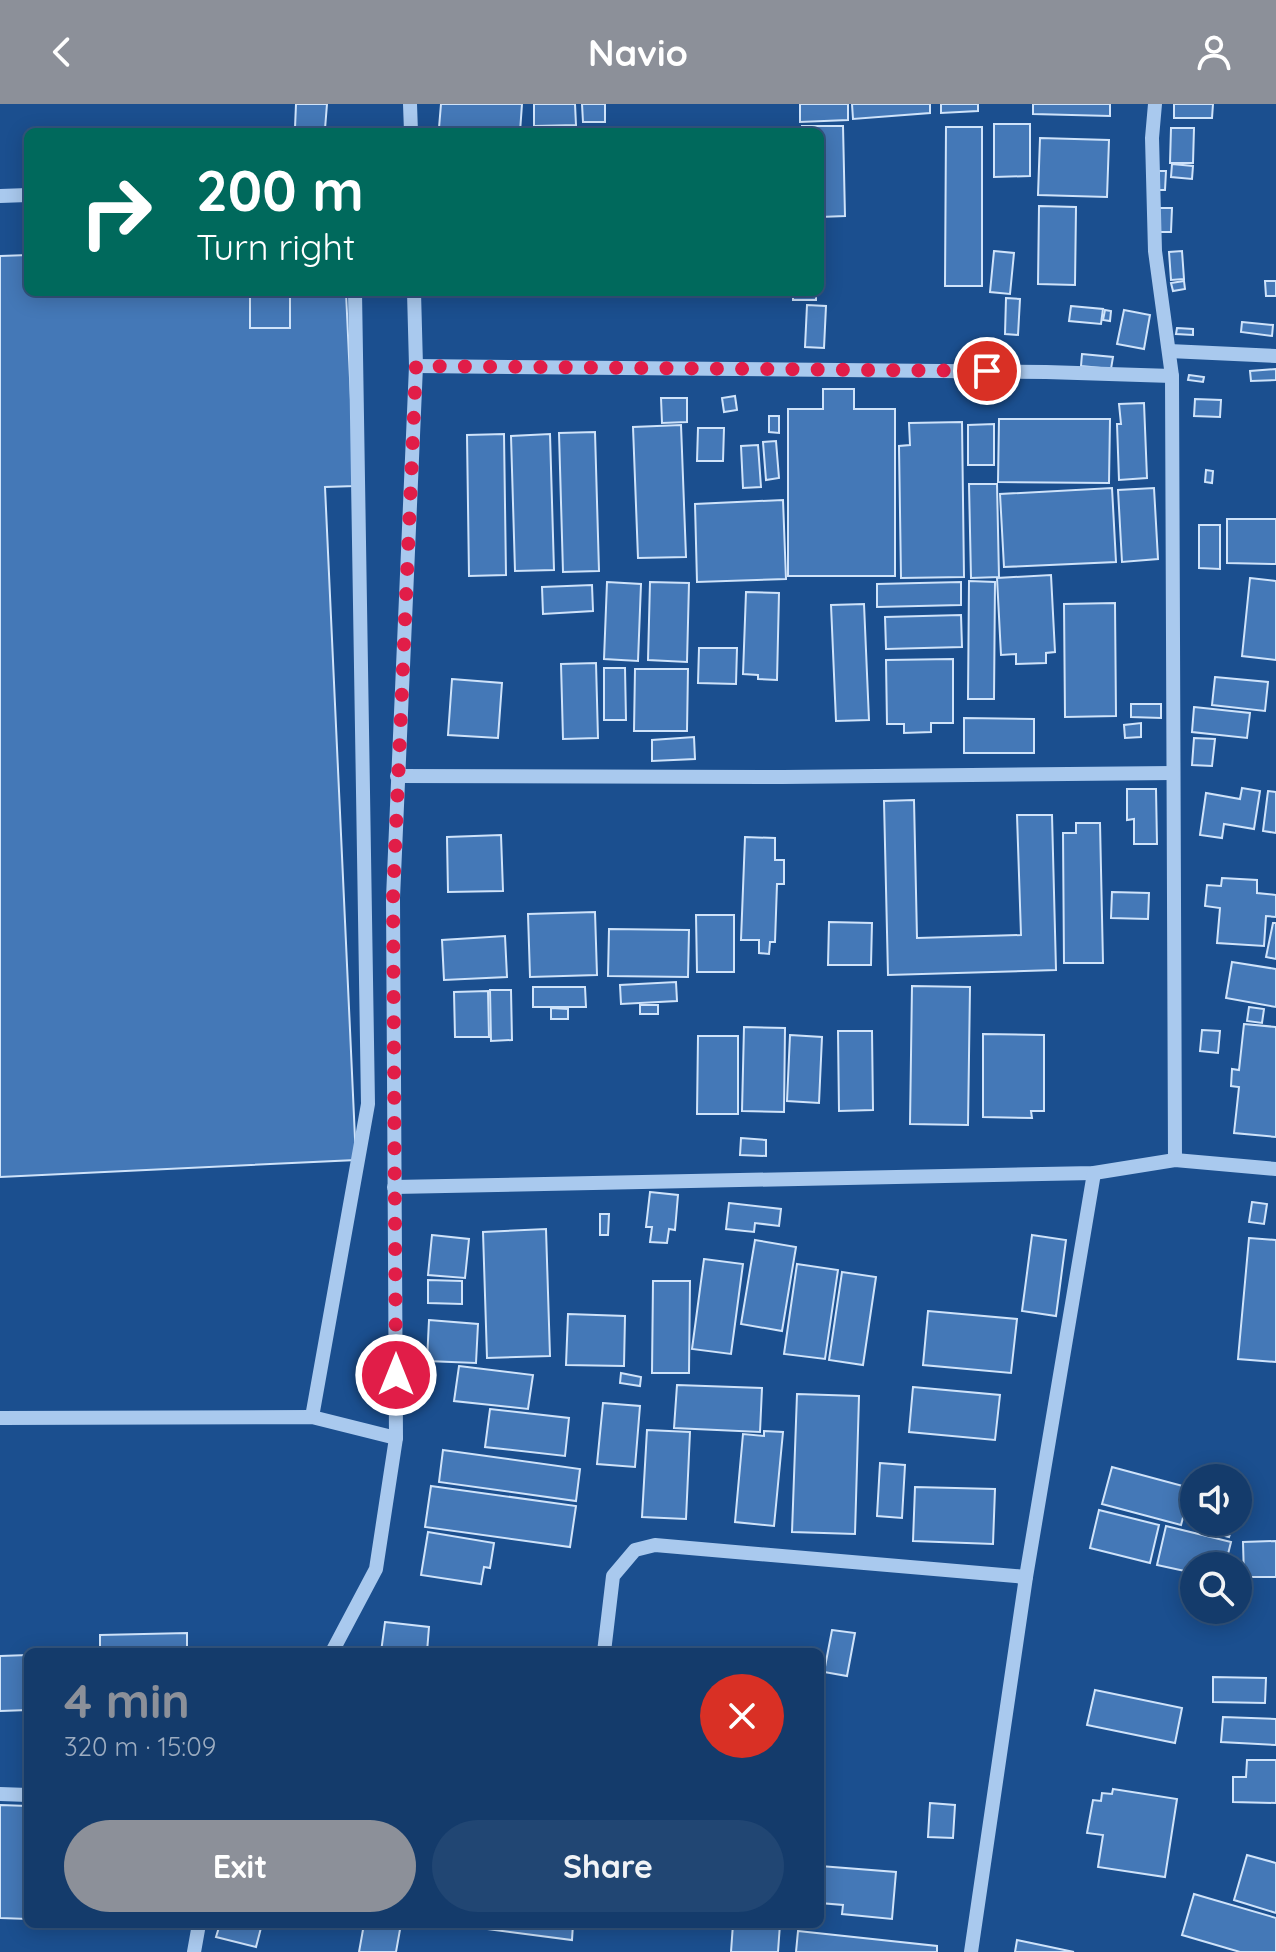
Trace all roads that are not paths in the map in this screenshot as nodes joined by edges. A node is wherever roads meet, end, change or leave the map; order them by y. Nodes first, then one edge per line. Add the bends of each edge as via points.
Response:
1 (410, 104) edge
2 (1155, 104) edge
3 (411, 128) edge
4 (24, 195) edge
5 (0, 196) edge
6 (355, 296) edge
7 (414, 296) edge
8 (1169, 351) junction
9 (1276, 356) edge
10 (416, 366) junction
11 (1172, 376) junction
12 (1173, 773) junction
13 (397, 776) junction
14 (1175, 1160) junction
15 (1276, 1169) edge
16 (1094, 1173) junction
17 (394, 1187) junction
18 (312, 1417) junction
19 (0, 1418) edge
20 (396, 1438) junction
21 (1026, 1577) junction
22 (334, 1648) edge
23 (604, 1648) edge
24 (0, 1794) edge
25 (24, 1795) edge
26 (198, 1928) edge
27 (194, 1952) edge
28 (971, 1952) edge

1 - 3 street
2 - 8 street via 1155,251
4 - 5 street
6 - 18 street via 368,1104
7 - 10 street
8 - 9 street
8 - 11 street
10 - 11 street
10 - 13 street
11 - 12 street
12 - 13 street
12 - 14 street
13 - 17 street
14 - 15 street
14 - 16 street
16 - 17 street
16 - 21 street
17 - 20 street
18 - 19 street
18 - 20 street
20 - 22 street via 376,1569
21 - 23 street via 655,1545 635,1550 613,1576
21 - 28 street
24 - 25 street
26 - 27 street

